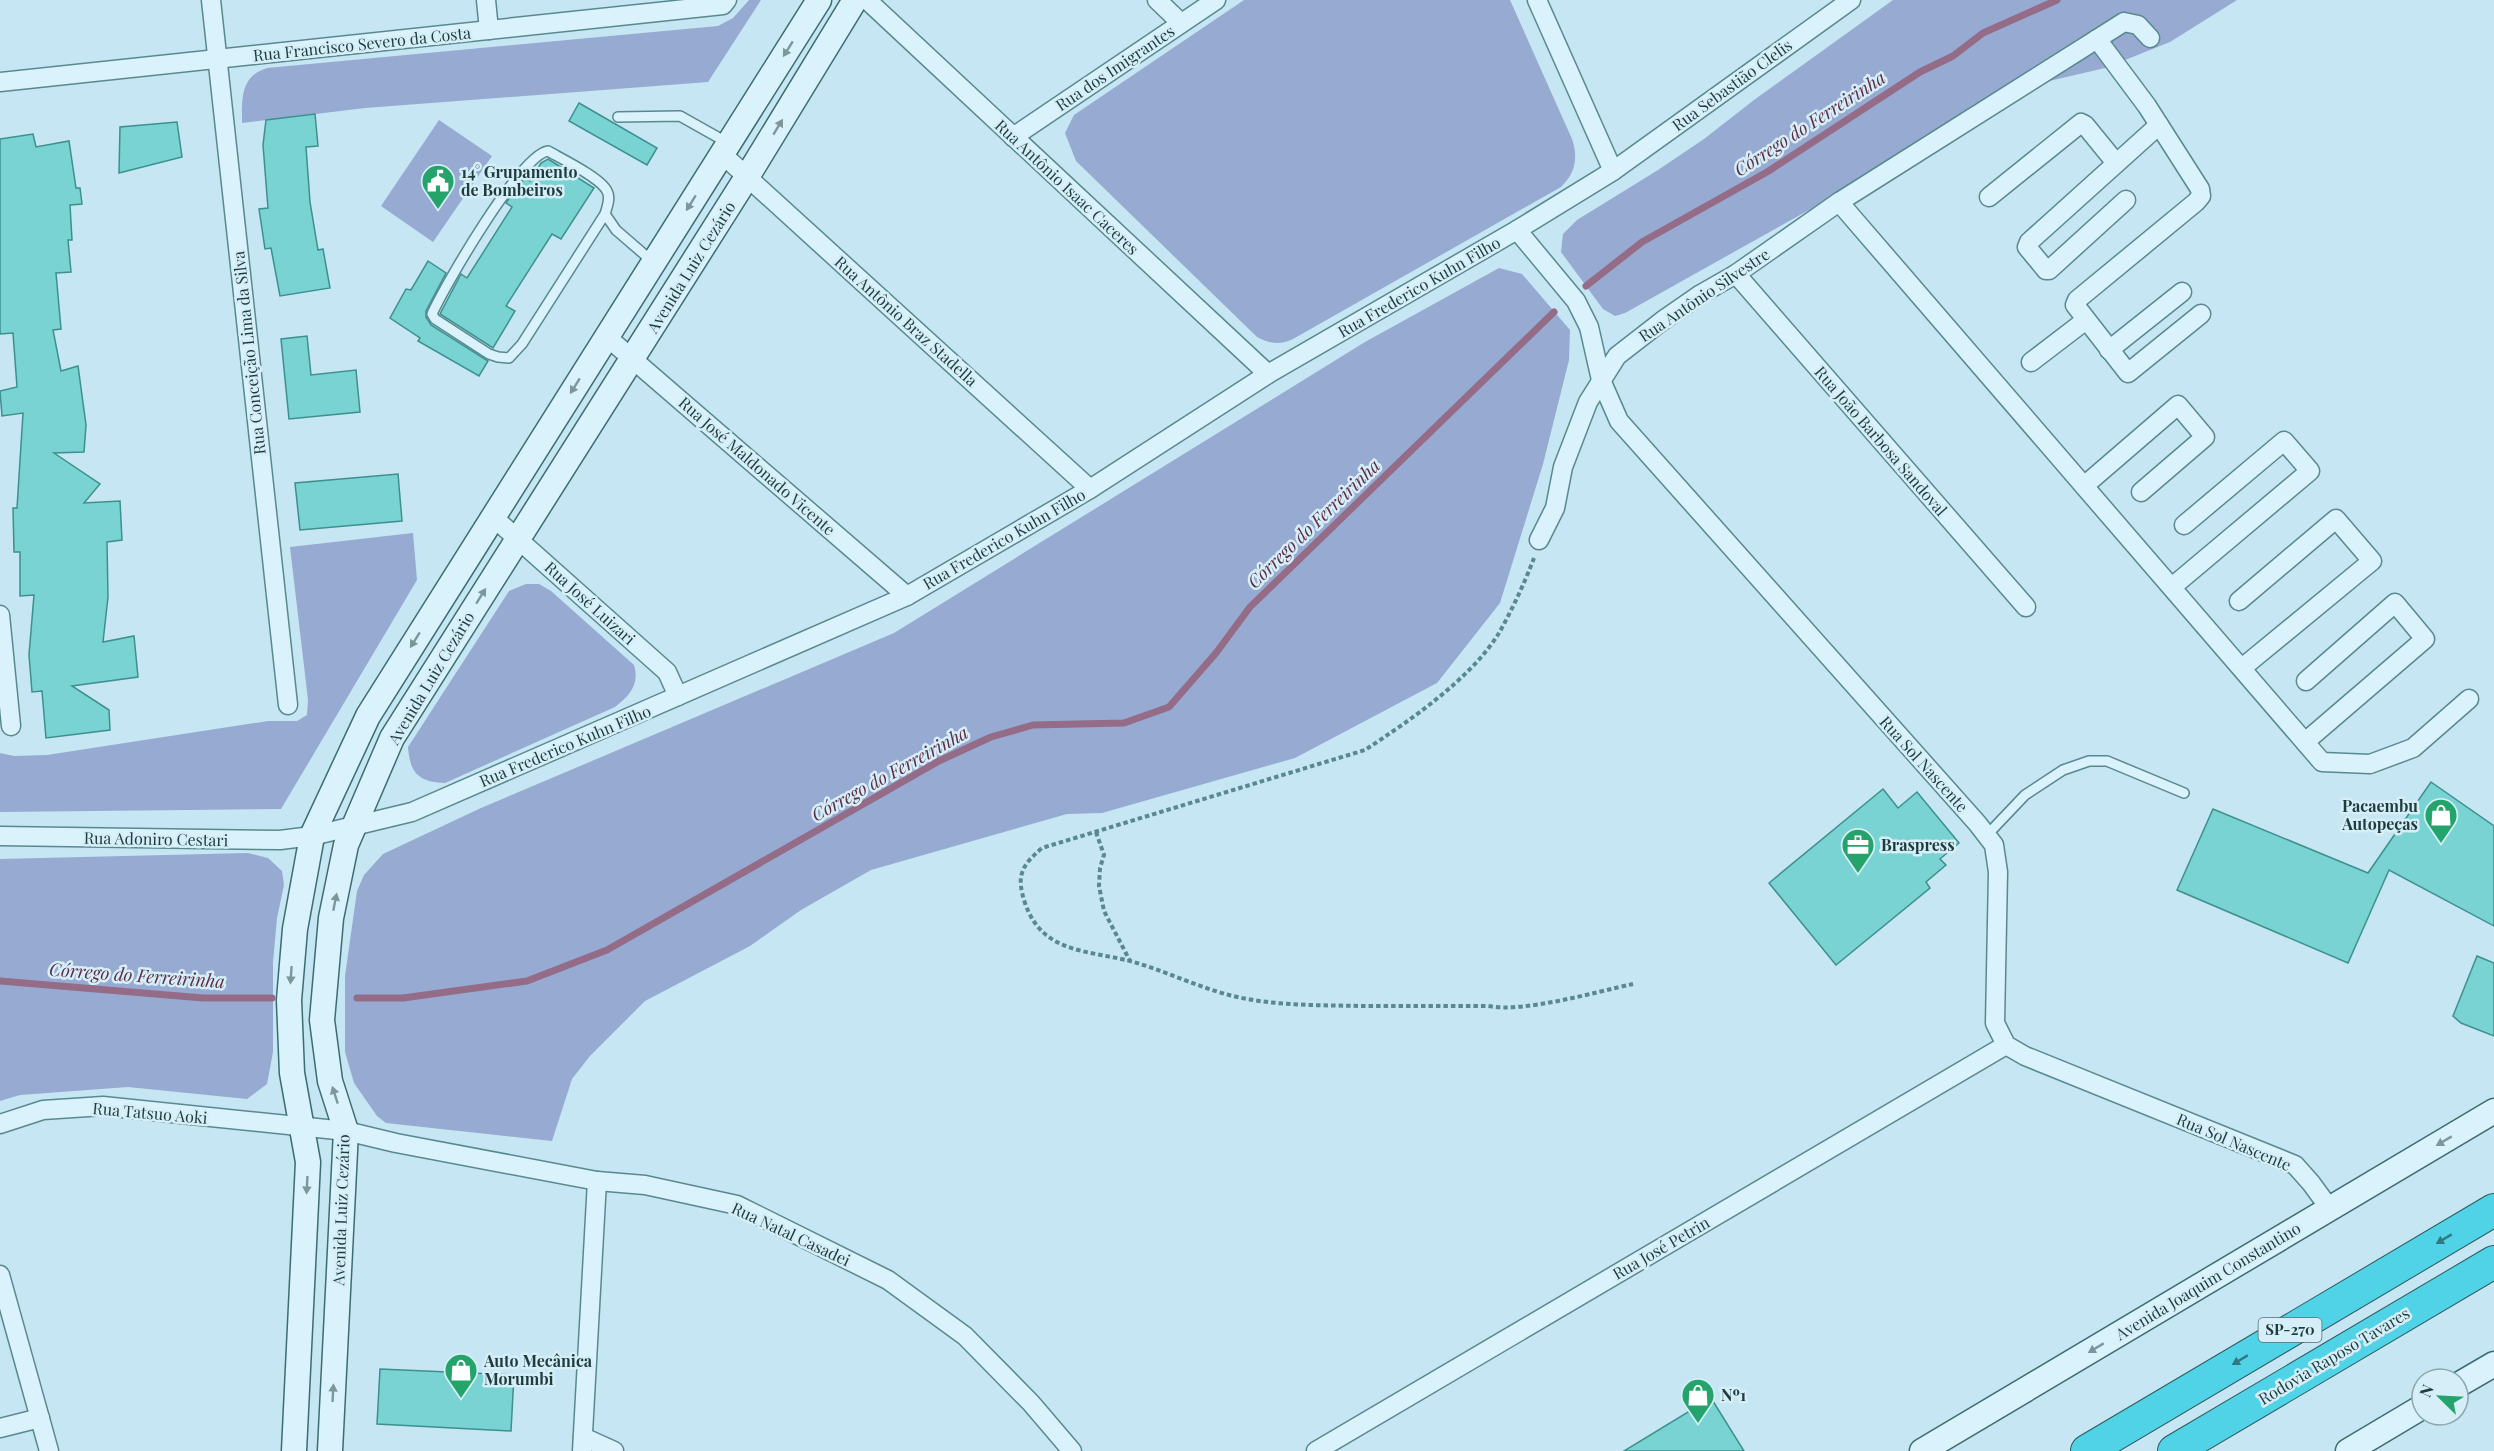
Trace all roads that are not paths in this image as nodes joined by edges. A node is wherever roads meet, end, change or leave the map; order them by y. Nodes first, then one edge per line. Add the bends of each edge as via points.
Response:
1 (211, 0) edge
2 (486, 0) edge
3 (819, 0) edge
4 (855, 0) edge
5 (867, 0) edge
6 (1157, 0) edge
7 (1216, 0) edge
8 (1537, 0) edge
9 (1851, 0) edge
10 (725, 2) edge
11 (1181, 24) junction
12 (489, 30) junction
13 (2150, 38) dead end
14 (2097, 39) junction
15 (217, 59) junction
16 (0, 82) edge
17 (618, 117) dead end
18 (2159, 125) junction
19 (1013, 137) junction
20 (725, 149) junction
21 (2116, 163) junction
22 (1613, 171) junction
23 (747, 177) junction
24 (1989, 197) dead end
25 (2126, 200) dead end
26 (1839, 202) junction
27 (605, 214) junction
28 (1517, 230) junction
29 (666, 242) junction
30 (653, 262) junction
31 (694, 262) junction
32 (1736, 274) junction
33 (2182, 292) dead end
34 (2201, 314) dead end
35 (2086, 320) junction
36 (607, 337) junction
37 (2109, 350) junction
38 (632, 359) junction
39 (2031, 362) dead end
40 (1268, 374) junction
41 (1602, 380) junction
42 (2084, 486) junction
43 (1090, 489) junction
44 (2141, 492) dead end
45 (493, 517) junction
46 (2184, 525) dead end
47 (517, 539) junction
48 (1539, 540) road end
49 (2172, 587) junction
50 (906, 596) junction
51 (2240, 601) dead end
52 (2026, 607) dead end
53 (0, 615) edge
54 (2242, 668) junction
55 (2306, 681) dead end
56 (678, 696) junction
57 (2469, 699) dead end
58 (288, 705) dead end
59 (11, 726) dead end
60 (2306, 742) junction
61 (2184, 793) dead end
62 (354, 827) junction
63 (1987, 835) junction
64 (0, 836) edge
65 (312, 836) junction
66 (2006, 1044) junction
67 (2494, 1111) edge
68 (0, 1124) edge
69 (302, 1127) junction
70 (346, 1131) junction
71 (597, 1181) junction
72 (2330, 1209) junction
73 (2494, 1210) edge
74 (2494, 1262) edge
75 (0, 1275) edge
76 (2494, 1364) edge
77 (2470, 1378) edge
78 (2410, 1414) edge
79 (40, 1418) junction
80 (0, 1428) edge
81 (582, 1444) edge
82 (49, 1451) edge
83 (294, 1451) edge
84 (330, 1451) edge
85 (614, 1451) edge
86 (1072, 1451) edge
87 (1316, 1451) edge
88 (1922, 1451) edge
89 (2086, 1451) edge
90 (2174, 1451) edge
91 (2348, 1451) edge

1 - 15 street, Rua Conceição Lima da Silva
2 - 12 street
3 -> 20 street, Avenida Luiz Cezário
23 -> 4 street, Avenida Luiz Cezário
5 - 19 street, Rua Antônio Isaac Caceres
6 - 11 street
7 - 11 street, Rua dos Imigrantes
8 - 22 street
9 - 22 street, Rua Sebastião Clelis
10 - 12 street, Rua Francisco Severo da Costa
11 - 19 street, Rua dos Imigrantes
12 - 15 street, Rua Francisco Severo da Costa
13 - 14 street, Rua Antônio Silvestre via 2138,25 2124,22
14 - 18 street
14 - 26 street, Rua Antônio Silvestre
15 - 16 street, Rua Francisco Severo da Costa
15 - 58 street, Rua Conceição Lima da Silva
17 - 20 lane via 680,116
18 - 21 street
18 - 35 street via 2201,196 2077,300 2075,305
19 - 40 street, Rua Antônio Isaac Caceres
20 - 23 street, Rua Antônio Braz Stadella
20 -> 29 street, Avenida Luiz Cezário
21 - 24 street via 2081,123
21 - 25 street via 2027,247 2049,270
22 - 28 street, Rua Frederico Kuhn Filho
23 - 31 street, Avenida Luiz Cezário
23 - 43 street, Rua Antônio Braz Stadella
26 - 32 street, Rua Antônio Silvestre
26 - 42 street
27 - 27 lane via 609,198 599,182 548,151 541,152 513,182 443,289 432,314 489,354 509,358 522,344
27 - 30 lane via 616,230
28 - 40 street, Rua Frederico Kuhn Filho
28 - 41 street, Rua Sol Nascente via 1576,301 1590,327
29 - 30 street, Avenida Luiz Cezário
29 - 31 street
30 - 36 street, Avenida Luiz Cezário
31 - 38 street, Avenida Luiz Cezário
32 - 41 street, Rua Antônio Silvestre via 1701,294 1617,356
32 - 52 street, Rua João Barbosa Sandoval
33 - 37 street
34 - 37 street via 2128,373
35 - 37 street
35 - 39 street
36 - 38 street, Rua José Maldonado Vicente
36 -> 45 street, Avenida Luiz Cezário
38 - 47 street, Avenida Luiz Cezário
38 - 50 street, Rua José Maldonado Vicente
40 - 43 street, Rua Frederico Kuhn Filho
41 - 48 street, Rua Antônio Silvestre via 1588,402 1563,467 1555,508
41 - 63 street, Rua Sol Nascente via 1619,421
42 - 44 street via 2178,405 2205,437
42 - 49 street
43 - 50 street, Rua Frederico Kuhn Filho
45 - 47 street, Rua José Luizari
45 -> 65 street, Avenida Luiz Cezário via 368,716
46 - 49 street via 2284,441 2310,471
47 - 56 street, Rua José Luizari via 668,672
62 -> 47 street, Avenida Luiz Cezário via 392,738
49 - 54 street
50 - 56 street, Rua Frederico Kuhn Filho
51 - 54 street via 2336,519 2372,561
53 - 59 street
54 - 60 street
55 - 60 street via 2395,603 2425,639
56 - 62 street, Rua Frederico Kuhn Filho via 412,812
57 - 60 street via 2413,748 2370,764 2322,762
61 - 63 lane via 2107,761 2089,761 2063,770 2025,795
62 - 65 street, Rua Frederico Kuhn Filho
70 -> 62 street, Avenida Luiz Cezário via 330,1081 322,1020 331,918 346,845
63 - 66 street, Rua Sol Nascente via 1994,845 1998,872 1995,1023
64 - 65 street, Rua Adoniro Cestari via 280,840
65 -> 69 street, Avenida Luiz Cezário via 295,929 289,1000 292,1073
66 - 72 street, Rua Sol Nascente via 2025,1056 2295,1165
66 - 87 street, Rua José Petrin
67 -> 72 street, Avenida Joaquim Constantino
68 - 69 street, Rua Tatsuo Aoki via 43,1110 103,1106
69 - 70 street, Rua Natal Casadei
69 -> 83 street, Avenida Luiz Cezário via 308,1162
70 - 71 street, Rua Natal Casadei
84 -> 70 street, Avenida Luiz Cezário
71 - 81 street
71 - 86 street, Rua Natal Casadei via 645,1185 737,1205 888,1280 965,1336
72 -> 88 street, Avenida Joaquim Constantino
73 -> 89 highway, SP-270
74 - 90 highway, Rodovia Raposo Tavares / SP-270
75 - 79 street
76 - 77 street
78 - 91 street
79 - 80 street
79 - 82 street
81 - 85 street

